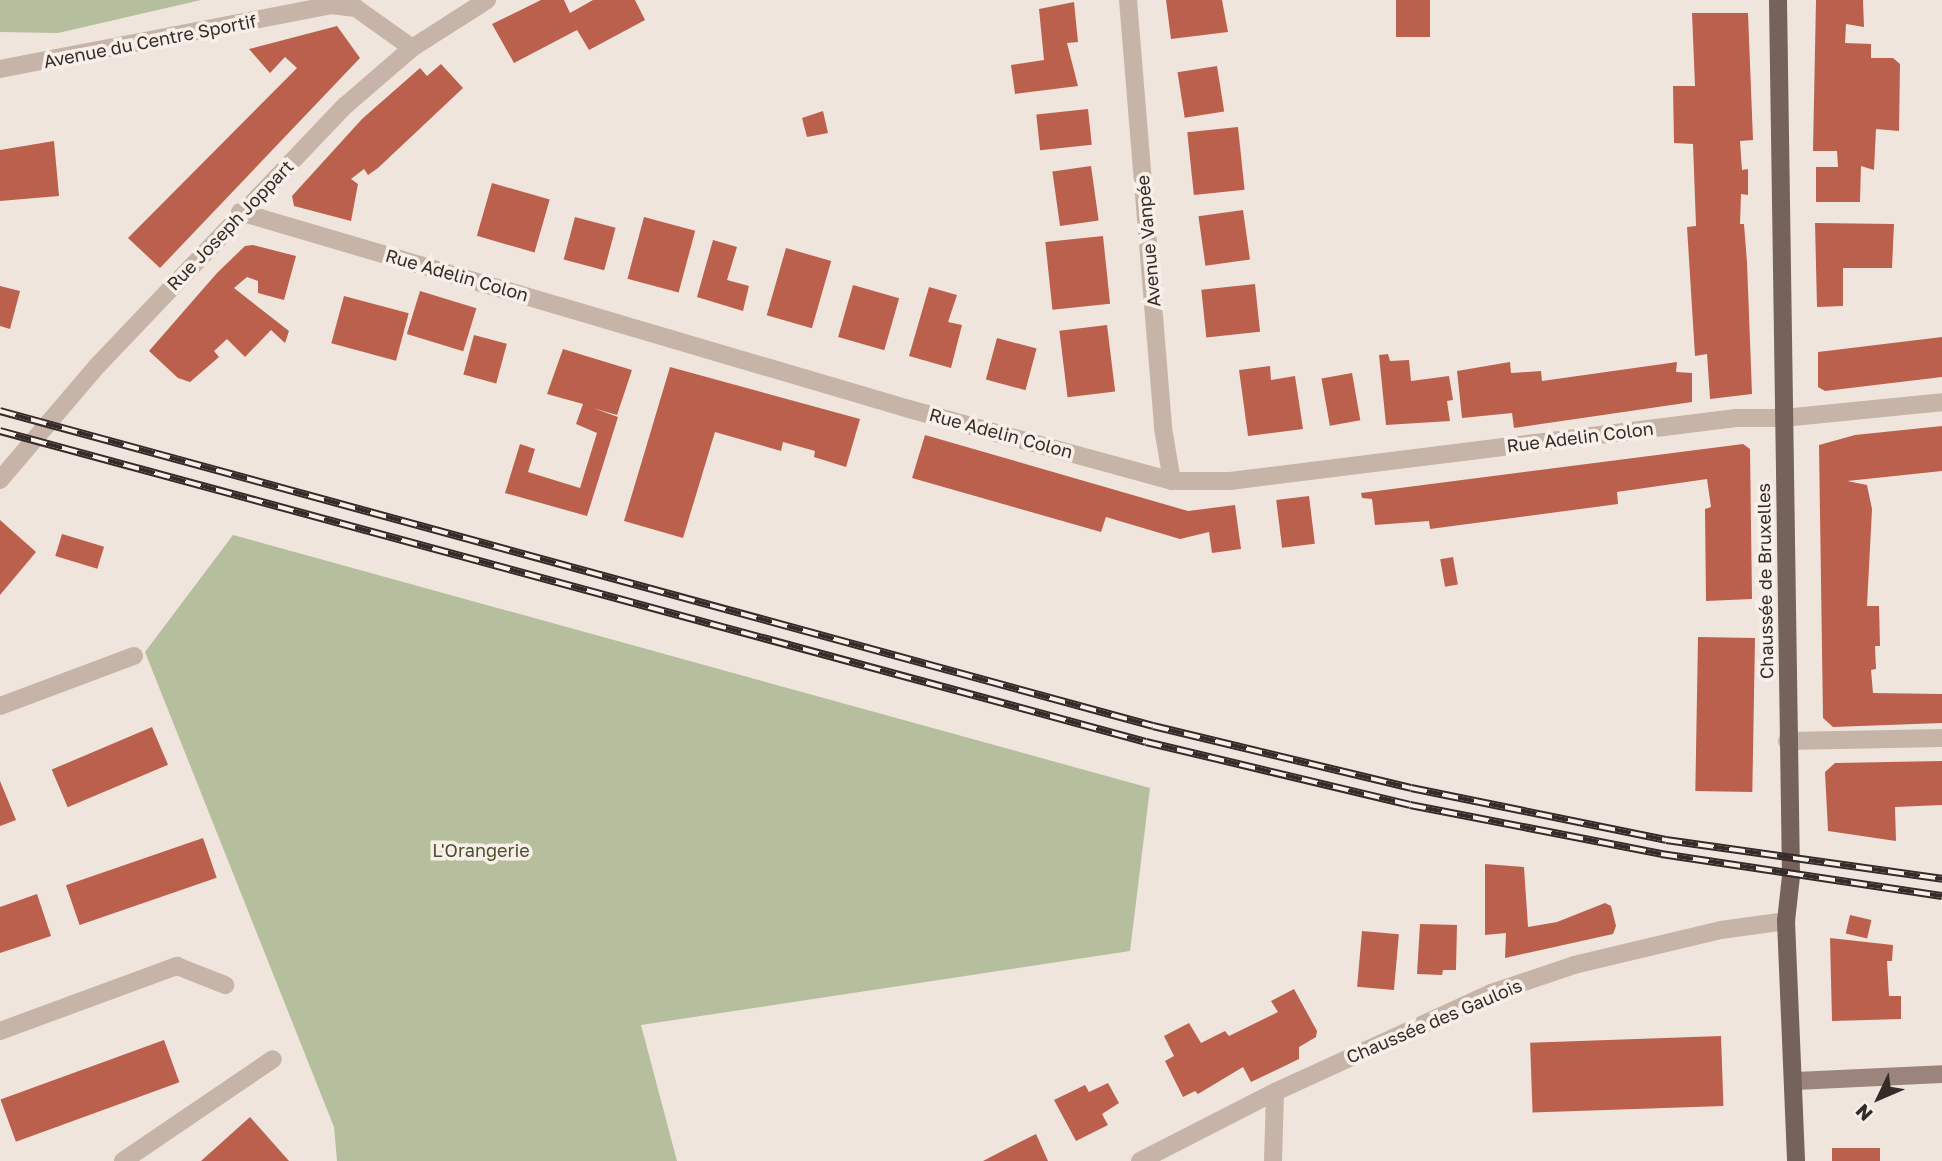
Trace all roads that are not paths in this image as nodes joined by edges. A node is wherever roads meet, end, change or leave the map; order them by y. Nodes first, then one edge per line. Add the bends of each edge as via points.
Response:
1 (487, 0) edge
2 (1128, 0) edge
3 (1778, 0) edge
4 (412, 48) junction
5 (0, 69) edge
6 (240, 212) junction
7 (1942, 402) edge
8 (1783, 418) junction
9 (0, 480) edge
10 (1172, 481) junction
11 (134, 656) dead end
12 (0, 706) edge
13 (1942, 738) edge
14 (1787, 741) junction
15 (1786, 921) junction
16 (225, 985) dead end
17 (0, 1031) edge
18 (274, 1059) dead end
19 (1942, 1073) edge
20 (1796, 1081) junction
21 (1275, 1092) junction
22 (123, 1161) edge
23 (1140, 1161) edge
24 (1273, 1161) edge
25 (1796, 1161) edge

1 - 4 street, Rue Joseph Joppart
2 - 10 street, Avenue Vanpée via 1163,428
3 - 8 main road, Chaussée de Bruxelles
4 - 5 street, Avenue du Centre Sportif via 356,8 331,5
4 - 6 street, Rue Joseph Joppart via 346,105
6 - 9 street, Rue Joseph Joppart via 98,365
6 - 10 street, Rue Adelin Colon
7 - 8 street, Rue Adelin Colon
8 - 10 street, Rue Adelin Colon via 1737,418 1230,481
8 - 14 main road, Chaussée de Bruxelles
11 - 12 street
13 - 14 street
14 - 15 main road, Chaussée de Bruxelles via 1791,876
15 - 20 main road, Chaussée de Bruxelles
15 - 21 street, Chaussée des Gaulois via 1721,930 1574,965 1491,993
16 - 17 street via 177,966
18 - 22 street
19 - 20 street
20 - 25 main road, Chaussée de Bruxelles
21 - 23 street, Chaussée des Gaulois
21 - 24 street

